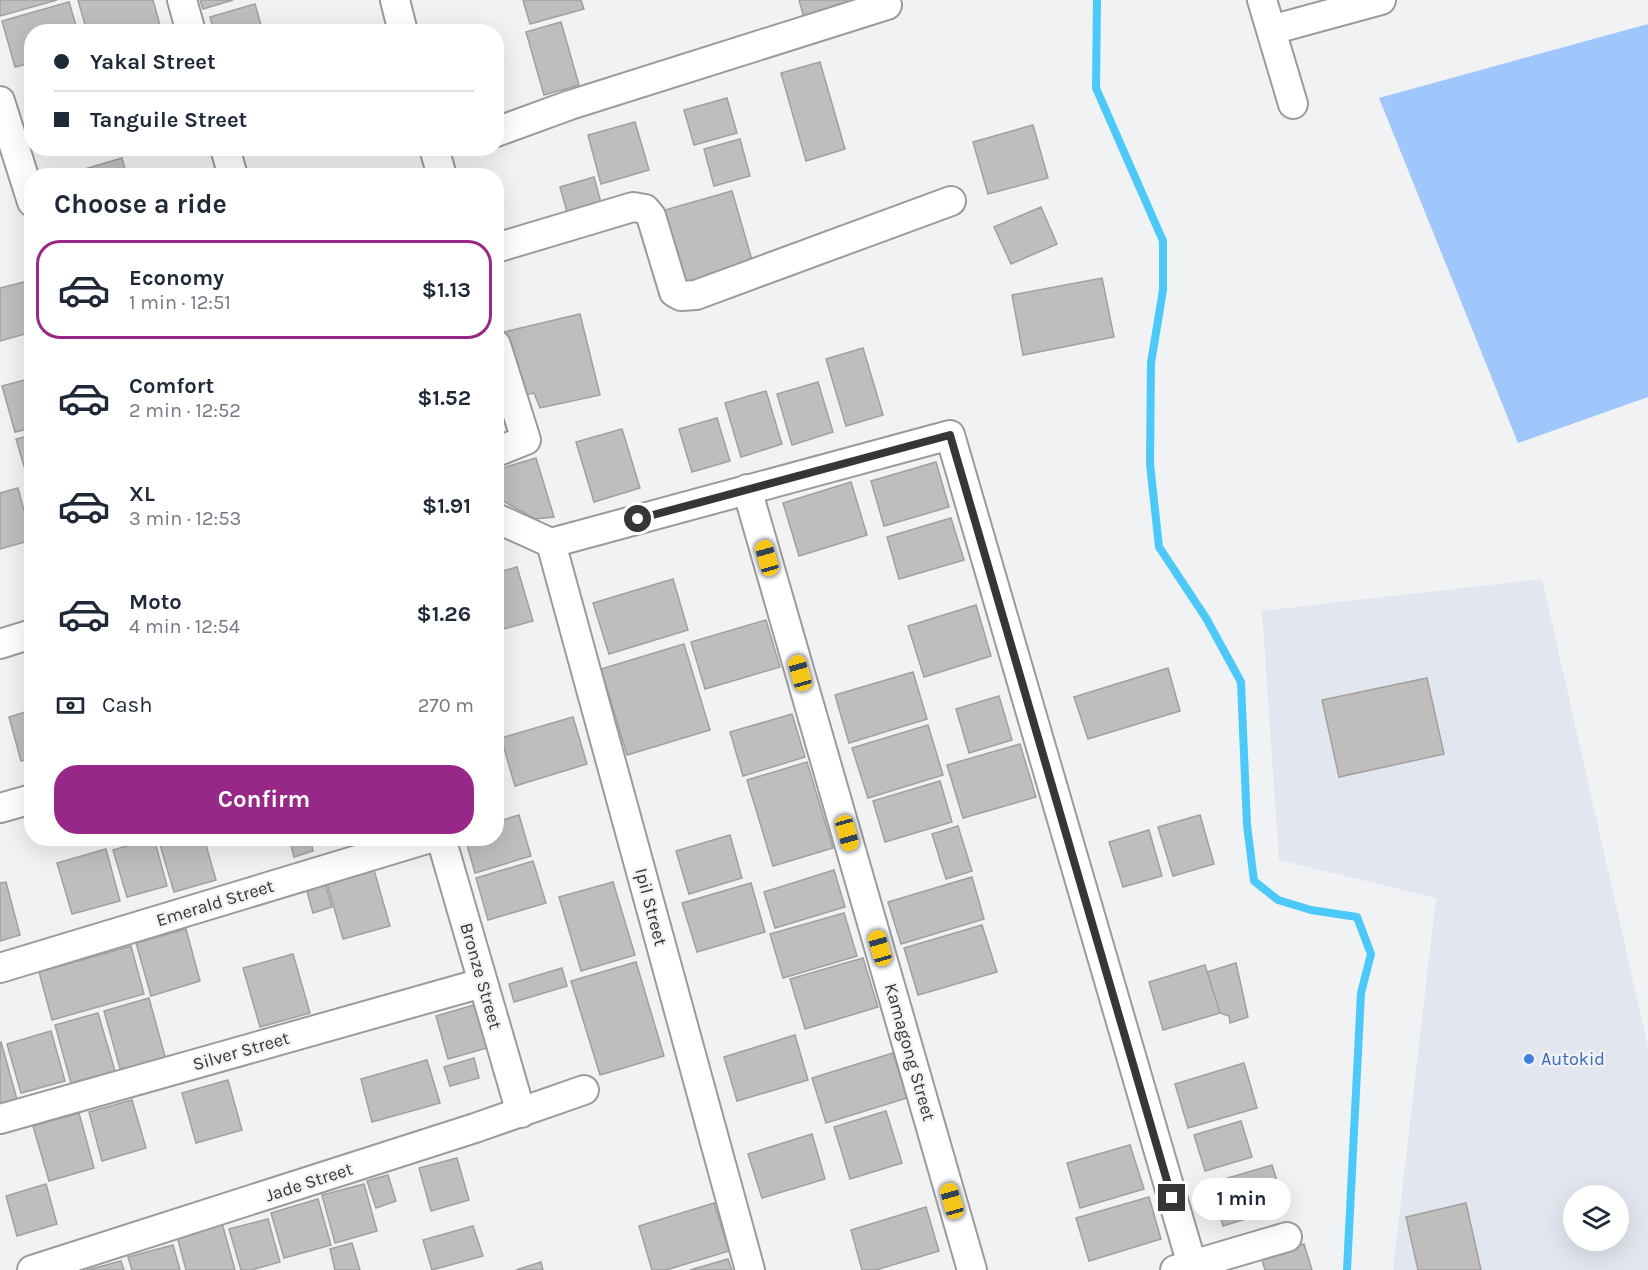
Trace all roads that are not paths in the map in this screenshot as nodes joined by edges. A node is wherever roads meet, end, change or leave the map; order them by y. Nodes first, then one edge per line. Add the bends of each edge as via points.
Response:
1 (182, 0) edge
2 (395, 0) edge
3 (1262, 0) edge
4 (1382, 0) edge
5 (887, 5) dead end
6 (189, 24) edge
7 (401, 24) edge
8 (1271, 30) junction
9 (0, 101) edge
10 (1293, 104) dead end
11 (504, 129) edge
12 (24, 177) edge
13 (951, 201) dead end
14 (504, 246) edge
15 (504, 370) edge
16 (504, 449) edge
17 (747, 489) junction
18 (504, 522) edge
19 (551, 543) junction
20 (24, 636) edge
21 (0, 644) edge
22 (24, 801) edge
23 (0, 808) edge
24 (404, 846) edge
25 (443, 846) edge
26 (0, 968) edge
27 (482, 983) junction
28 (584, 1090) dead end
29 (521, 1113) junction
30 (0, 1119) edge
31 (1287, 1237) dead end
32 (1183, 1268) edge
33 (32, 1270) edge
34 (750, 1270) edge
35 (972, 1270) edge

1 - 6 street
2 - 7 street
3 - 8 street
4 - 8 street
5 - 11 street
8 - 10 street
9 - 12 street
13 - 14 street via 696,295 681,296 674,292 651,216 645,209 633,207
15 - 16 street via 526,440
17 - 19 street
17 - 32 street via 950,435
17 - 35 street, Kamagong Street
18 - 19 street
19 - 34 street, Ipil Street
20 - 21 street
22 - 23 street
24 - 26 street, Emerald Street
25 - 27 street, Bronze Street
27 - 29 street, Bronze Street
27 - 30 street, Silver Street
28 - 29 street, Jade Street
29 - 33 street, Jade Street
31 - 32 street

